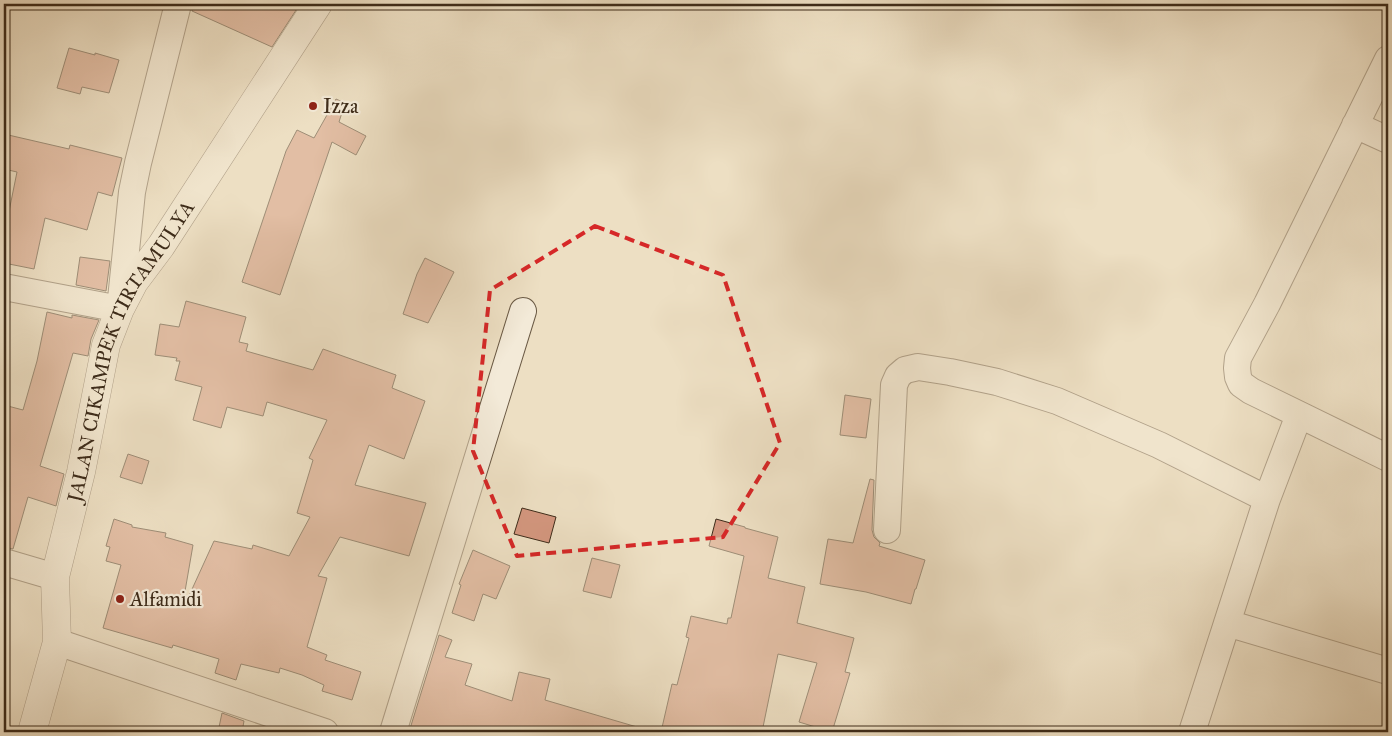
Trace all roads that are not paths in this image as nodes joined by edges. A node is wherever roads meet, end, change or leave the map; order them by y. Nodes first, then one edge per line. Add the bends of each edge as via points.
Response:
1 (178, 4) edge
2 (318, 4) edge
3 (1388, 59) edge
4 (1355, 125) junction
5 (1388, 140) edge
6 (4, 287) edge
7 (120, 309) junction
8 (523, 311) dead end
9 (1299, 415) junction
10 (1388, 458) edge
11 (1267, 499) junction
12 (887, 530) dead end
13 (4, 562) edge
14 (55, 577) junction
15 (1227, 623) junction
16 (57, 642) junction
17 (1388, 671) edge
18 (32, 732) edge
19 (325, 732) edge
20 (393, 732) edge
21 (1192, 732) edge

1 - 7 street via 132,192
2 - 7 street, JALAN CIKAMPEK TIRTAMULYA via 161,246 134,282
3 - 4 street
4 - 5 street
4 - 9 street via 1238,358 1241,384
6 - 7 street
7 - 14 street, JALAN CIKAMPEK TIRTAMULYA via 106,345 81,472
8 - 20 street
9 - 10 street
9 - 11 street
11 - 12 street via 1057,400 997,382 918,367 905,370 894,385
11 - 15 street
13 - 14 street
14 - 16 street, JALAN CIKAMPEK TIRTAMULYA
15 - 17 street
15 - 21 street
16 - 18 street, JALAN CIKAMPEK TIRTAMULYA
16 - 19 street

